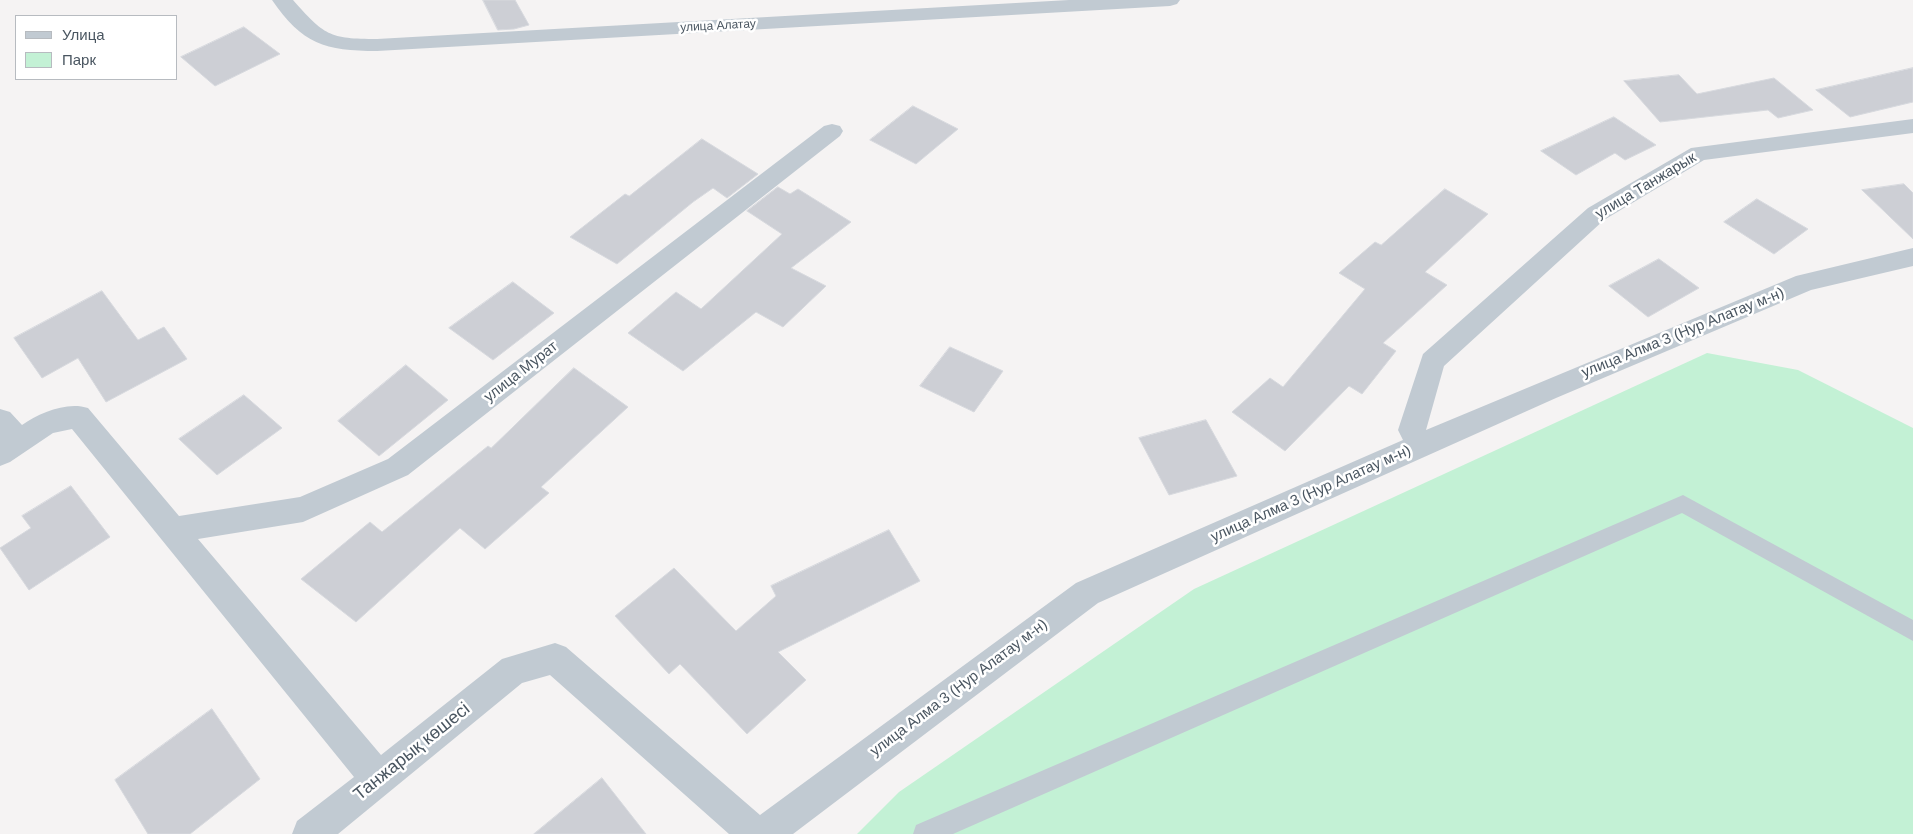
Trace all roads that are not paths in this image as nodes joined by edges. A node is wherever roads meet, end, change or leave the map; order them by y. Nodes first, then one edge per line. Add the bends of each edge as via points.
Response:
1 (282, 0) edge
2 (1170, 0) edge
3 (1913, 126) edge
4 (832, 132) dead end
5 (1913, 257) edge
6 (6, 438) edge
7 (1420, 446) junction
8 (172, 530) junction
9 (1913, 630) edge
10 (378, 779) junction
11 (310, 834) edge
12 (755, 834) edge
13 (764, 834) edge
14 (925, 834) edge

1 - 2 street, улица Алатау via 309,30 328,41 364,45
3 - 7 street, улица Танжарык via 1698,153 1596,214 1432,361 1412,430
4 - 8 street, улица Мурат via 398,468 303,509
5 - 7 street, улица Алма 3 (Нур Алатау м-н) via 1806,282
6 - 8 street via 78,416
7 - 13 street, улица Алма 3 (Нур Алатау м-н) via 1086,593
8 - 10 street
9 - 14 lane via 1683,504
10 - 11 street, Танжарық көшесі
10 - 12 street, Танжарық көшесі via 514,670 555,658

